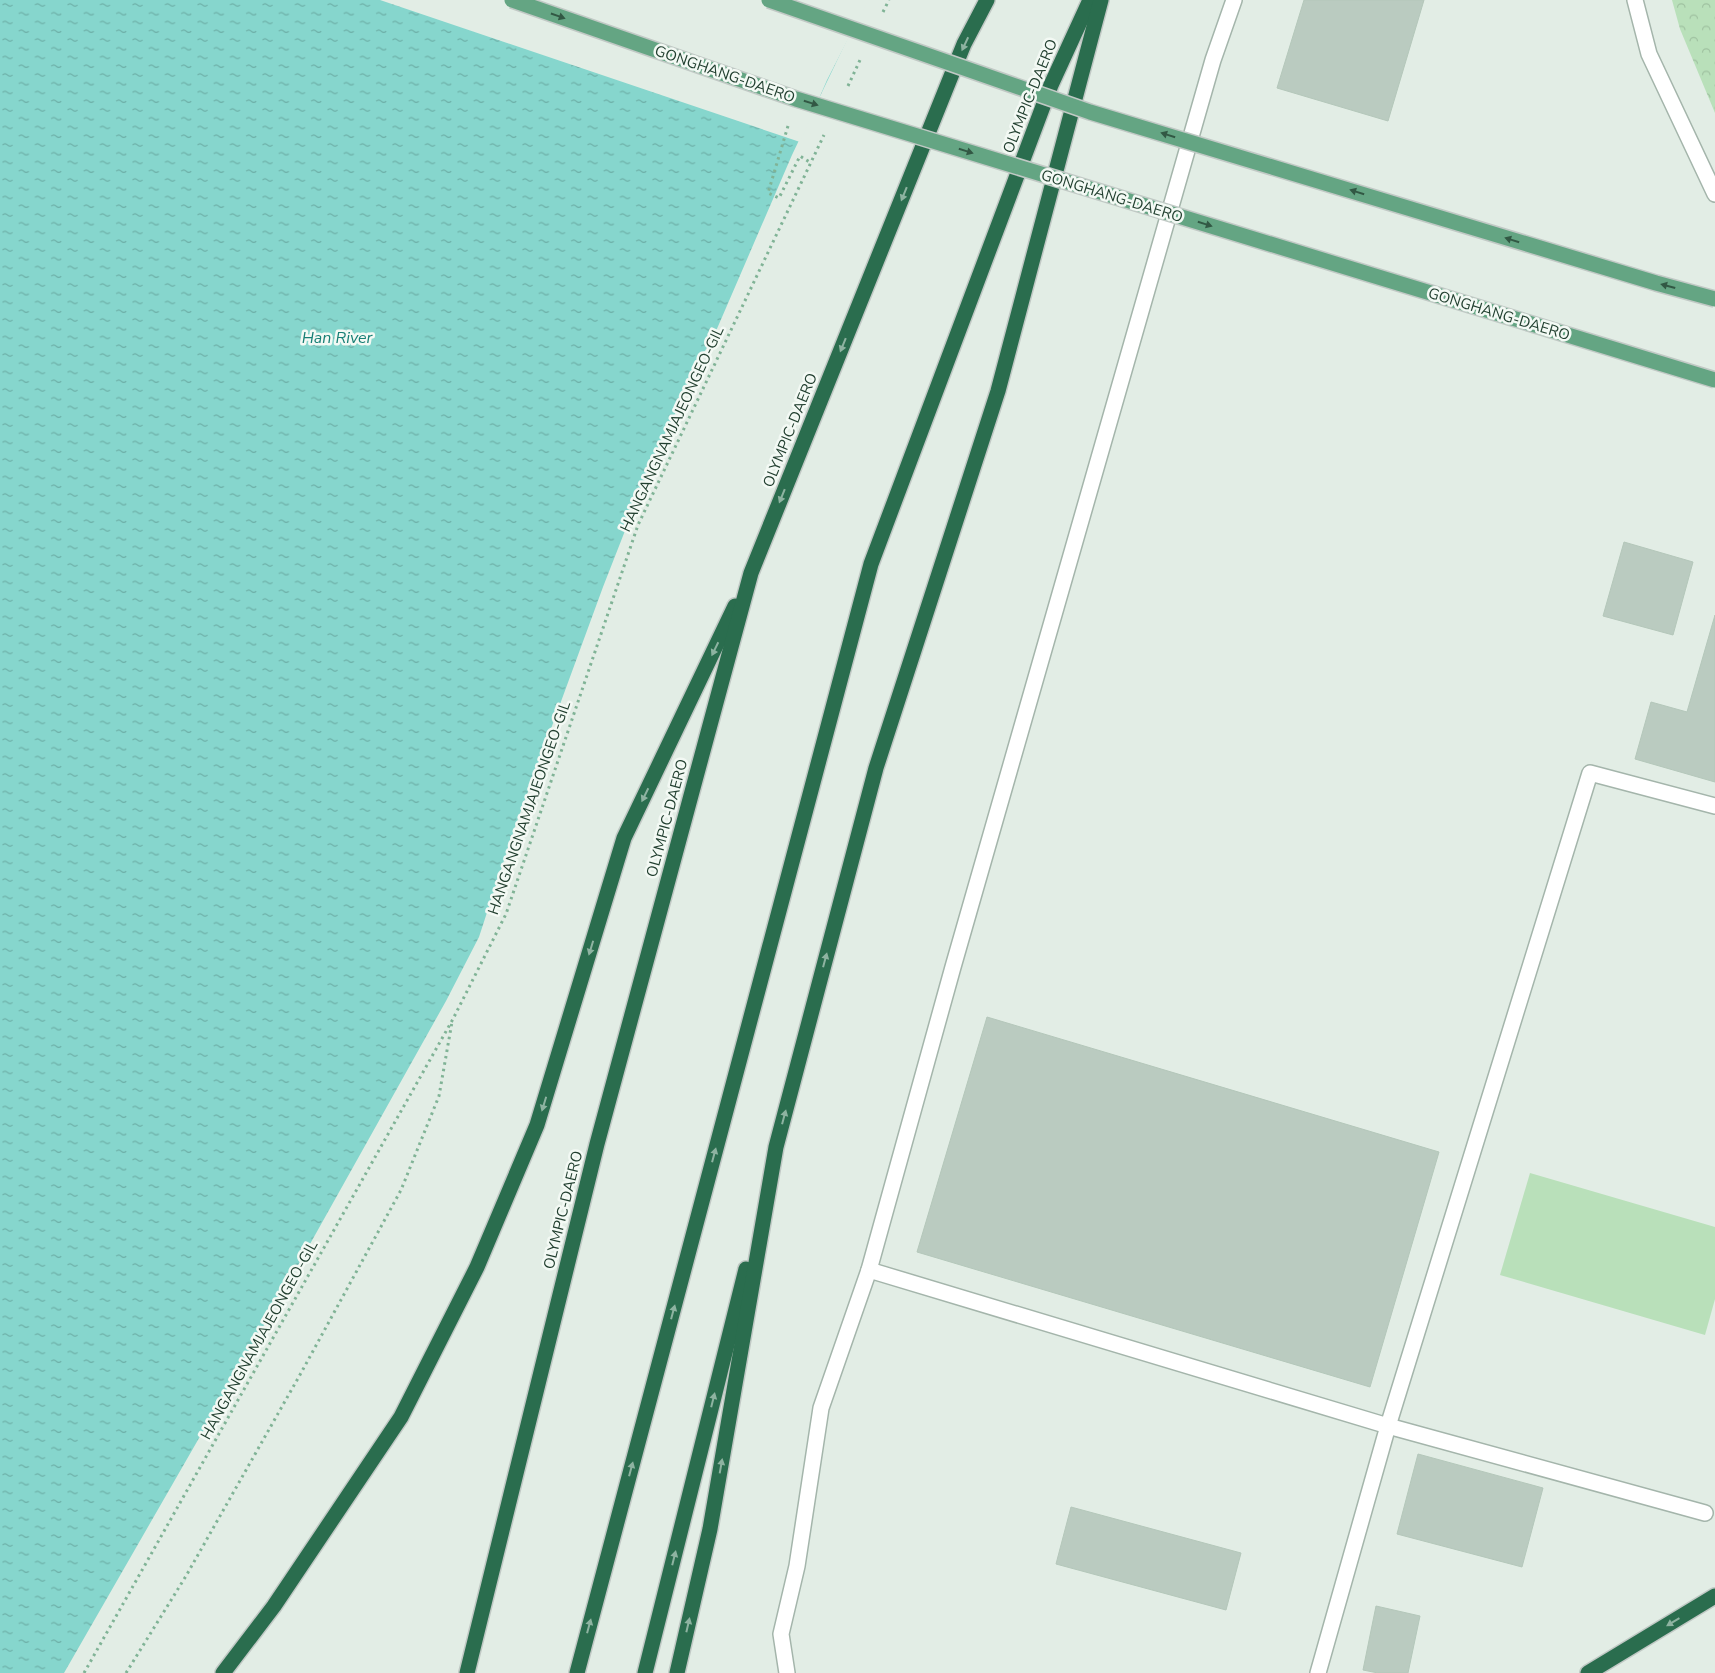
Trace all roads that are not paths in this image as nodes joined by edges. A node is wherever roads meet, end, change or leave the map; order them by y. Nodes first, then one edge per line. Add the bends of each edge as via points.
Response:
1 (512, 0) edge
2 (768, 0) edge
3 (987, 0) edge
4 (1090, 0) edge
5 (1101, 0) edge
6 (1234, 0) edge
7 (1635, 0) edge
8 (1715, 194) edge
9 (1715, 299) edge
10 (1715, 380) edge
11 (751, 573) junction
12 (1715, 806) edge
13 (776, 1148) junction
14 (869, 1270) junction
15 (1388, 1426) junction
16 (1705, 1513) dead end
17 (1715, 1596) edge
18 (222, 1673) edge
19 (467, 1673) edge
20 (577, 1673) edge
21 (645, 1673) edge
22 (677, 1673) edge
23 (787, 1673) edge
24 (1318, 1673) edge
25 (1588, 1673) edge

1 -> 10 main road, GONGHANG-DAERO, bridge via 796,99
9 -> 2 main road, bridge via 1090,112
3 -> 11 highway, OLYMPIC-DAERO via 964,44
20 -> 4 highway, OLYMPIC-DAERO via 871,564 1051,84
13 -> 5 highway via 876,768 998,391
6 - 14 lane via 1213,60
7 - 8 lane via 1649,54
11 -> 18 highway via 624,838 537,1126 476,1267 401,1417 274,1606
11 - 19 highway, OLYMPIC-DAERO via 597,1144
12 - 15 lane via 1590,773
21 -> 13 highway
22 -> 13 highway via 710,1529
14 - 15 lane
14 - 23 lane via 821,1408 797,1566 781,1634
15 - 16 lane
15 - 24 lane
17 -> 25 highway

